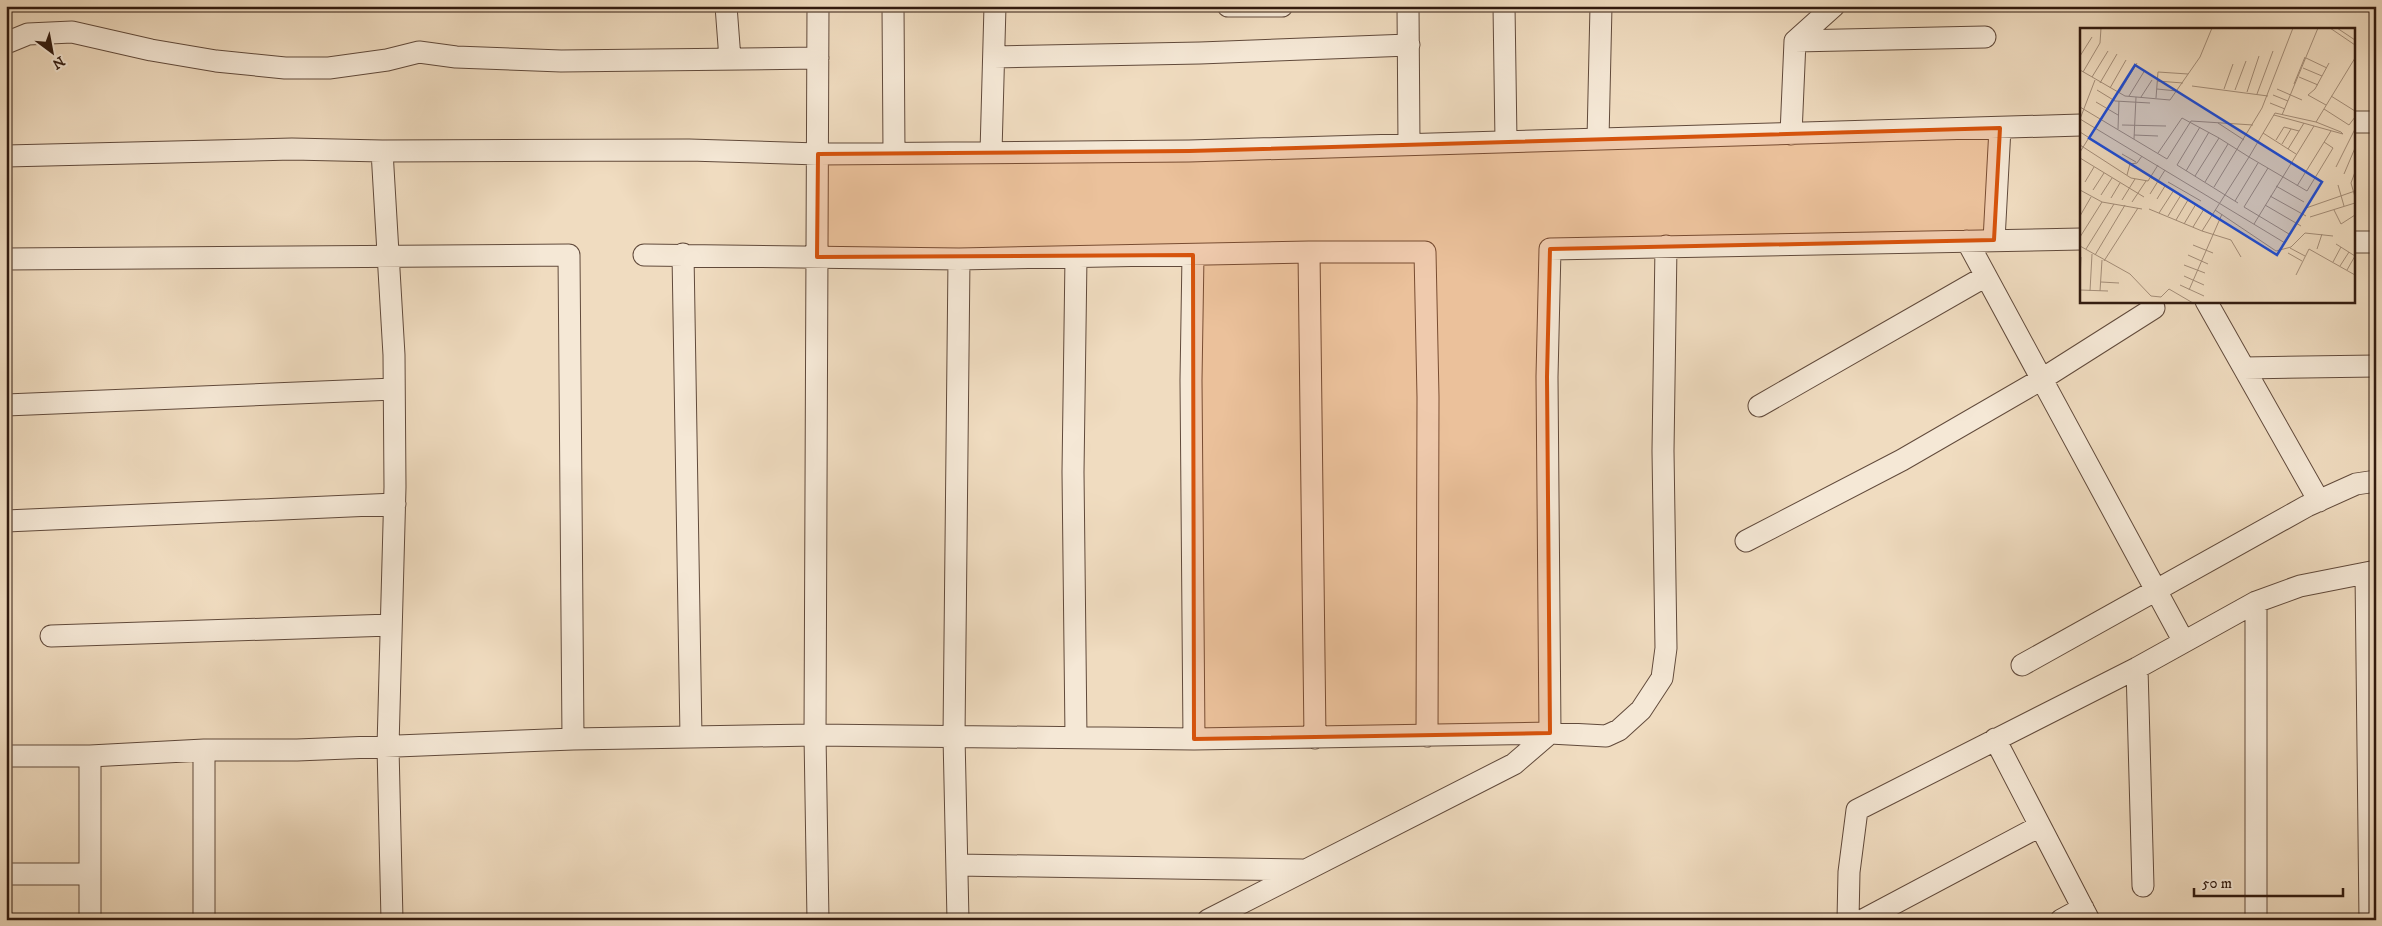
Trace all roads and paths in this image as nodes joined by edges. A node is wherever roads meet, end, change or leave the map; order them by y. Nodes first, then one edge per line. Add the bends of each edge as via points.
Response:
1 (726, 6) edge
2 (818, 6) edge
3 (893, 6) edge
4 (995, 6) edge
5 (1228, 6) edge
6 (1282, 6) edge
7 (1408, 6) edge
8 (1504, 6) edge
9 (1601, 6) edge
10 (1834, 6) edge
11 (1985, 37) dead end
12 (1795, 41) junction
13 (6, 43) edge
14 (1409, 45) junction
15 (994, 57) junction
16 (818, 58) junction
17 (730, 59) junction
18 (2354, 122) edge
19 (2376, 122) edge
20 (2080, 125) edge
21 (2000, 128) junction
22 (1791, 134) junction
23 (1598, 139) junction
24 (1506, 141) junction
25 (1409, 144) junction
26 (382, 151) junction
27 (991, 152) junction
28 (894, 153) junction
29 (818, 154) junction
30 (6, 156) edge
31 (2080, 239) edge
32 (1994, 240) junction
33 (1967, 241) junction
34 (2354, 242) edge
35 (2376, 242) edge
36 (1666, 246) junction
37 (1309, 252) junction
38 (684, 254) junction
39 (644, 255) dead end
40 (1193, 255) junction
41 (387, 257) junction
42 (817, 257) junction
43 (1076, 257) junction
44 (6, 259) edge
45 (959, 259) junction
46 (1986, 276) junction
47 (2207, 302) edge
48 (2154, 308) dead end
49 (2376, 366) edge
50 (2244, 368) junction
51 (2042, 379) junction
52 (394, 389) junction
53 (6, 405) edge
54 (1759, 406) dead end
55 (2376, 481) edge
56 (2319, 501) junction
57 (395, 504) junction
58 (6, 521) edge
59 (1746, 541) dead end
60 (2371, 572) edge
61 (2156, 591) junction
62 (2256, 602) junction
63 (391, 625) junction
64 (51, 636) dead end
65 (2184, 642) junction
66 (2022, 664) dead end
67 (2137, 668) junction
68 (1550, 733) junction
69 (815, 735) junction
70 (954, 736) junction
71 (1427, 736) junction
72 (691, 737) junction
73 (1076, 737) junction
74 (1315, 738) junction
75 (573, 739) junction
76 (1194, 739) junction
77 (1995, 739) junction
78 (388, 747) junction
79 (204, 750) junction
80 (6, 756) edge
81 (90, 756) junction
82 (2040, 826) junction
83 (957, 865) junction
84 (1305, 870) junction
85 (6, 874) edge
86 (90, 874) junction
87 (2143, 886) dead end
88 (2086, 914) edge
89 (90, 920) edge
90 (204, 920) edge
91 (392, 920) edge
92 (818, 920) edge
93 (958, 920) edge
94 (1208, 920) edge
95 (1848, 920) edge
96 (1863, 920) edge
97 (2061, 920) edge
98 (2256, 920) edge
99 (2370, 920) edge

1 - 17 street
2 - 16 street
3 - 28 street
4 - 15 street
5 - 6 street
7 - 14 street
8 - 24 street
9 - 23 street
10 - 12 street
11 - 12 street
12 - 22 street
13 - 17 street via 28,34 72,32 160,52 285,68 329,68 419,52 456,57 561,61
14 - 15 street
14 - 25 street
15 - 27 street
16 - 17 street
16 - 29 street
18 - 19 street
20 - 21 street
21 - 22 street
21 - 32 street
22 - 23 street
23 - 24 street
24 - 25 street
25 - 27 street via 1189,151
26 - 29 street via 689,150
26 - 30 street via 292,149
26 - 41 street
27 - 28 street
28 - 29 street
29 - 42 street
31 - 32 street
32 - 33 street
33 - 36 street
33 - 46 street
34 - 35 street
36 - 68 street via 1663,451 1666,648 1662,678 1642,710 1619,730 1606,736
36 - 68 street via 1550,249 1547,377
37 - 40 street
37 - 71 street via 1425,252
37 - 74 street
38 - 39 street
38 - 42 street
38 - 72 street
40 - 43 street
40 - 76 street
41 - 44 street
41 - 52 street
41 - 75 street via 569,255
42 - 45 street
42 - 69 street
43 - 45 street
43 - 73 street via 1073,472
45 - 70 street
46 - 51 street
46 - 54 street
47 - 50 street
48 - 51 street
49 - 50 street
50 - 56 street
51 - 59 street via 1902,460
51 - 61 street
52 - 53 street
52 - 57 street
55 - 56 street via 2356,484
56 - 61 street
57 - 58 street
57 - 63 street
60 - 62 street via 2300,586
60 - 99 street
61 - 65 street
61 - 66 street
62 - 65 street
62 - 98 street
63 - 64 street
63 - 78 street
65 - 67 street
67 - 77 street
67 - 87 street
68 - 71 street
68 - 84 street via 1514,764
69 - 70 street
69 - 72 street
69 - 92 street
70 - 73 street
70 - 83 street
71 - 74 street
72 - 75 street
73 - 76 street
74 - 76 street
75 - 78 street
77 - 82 street
77 - 95 street via 1857,810 1849,872
78 - 79 street
78 - 91 street
79 - 81 street
79 - 90 street
80 - 81 street
81 - 86 street
82 - 88 street
82 - 96 street
83 - 84 street
83 - 93 street
84 - 94 street
85 - 86 street
86 - 89 street
88 - 97 street

